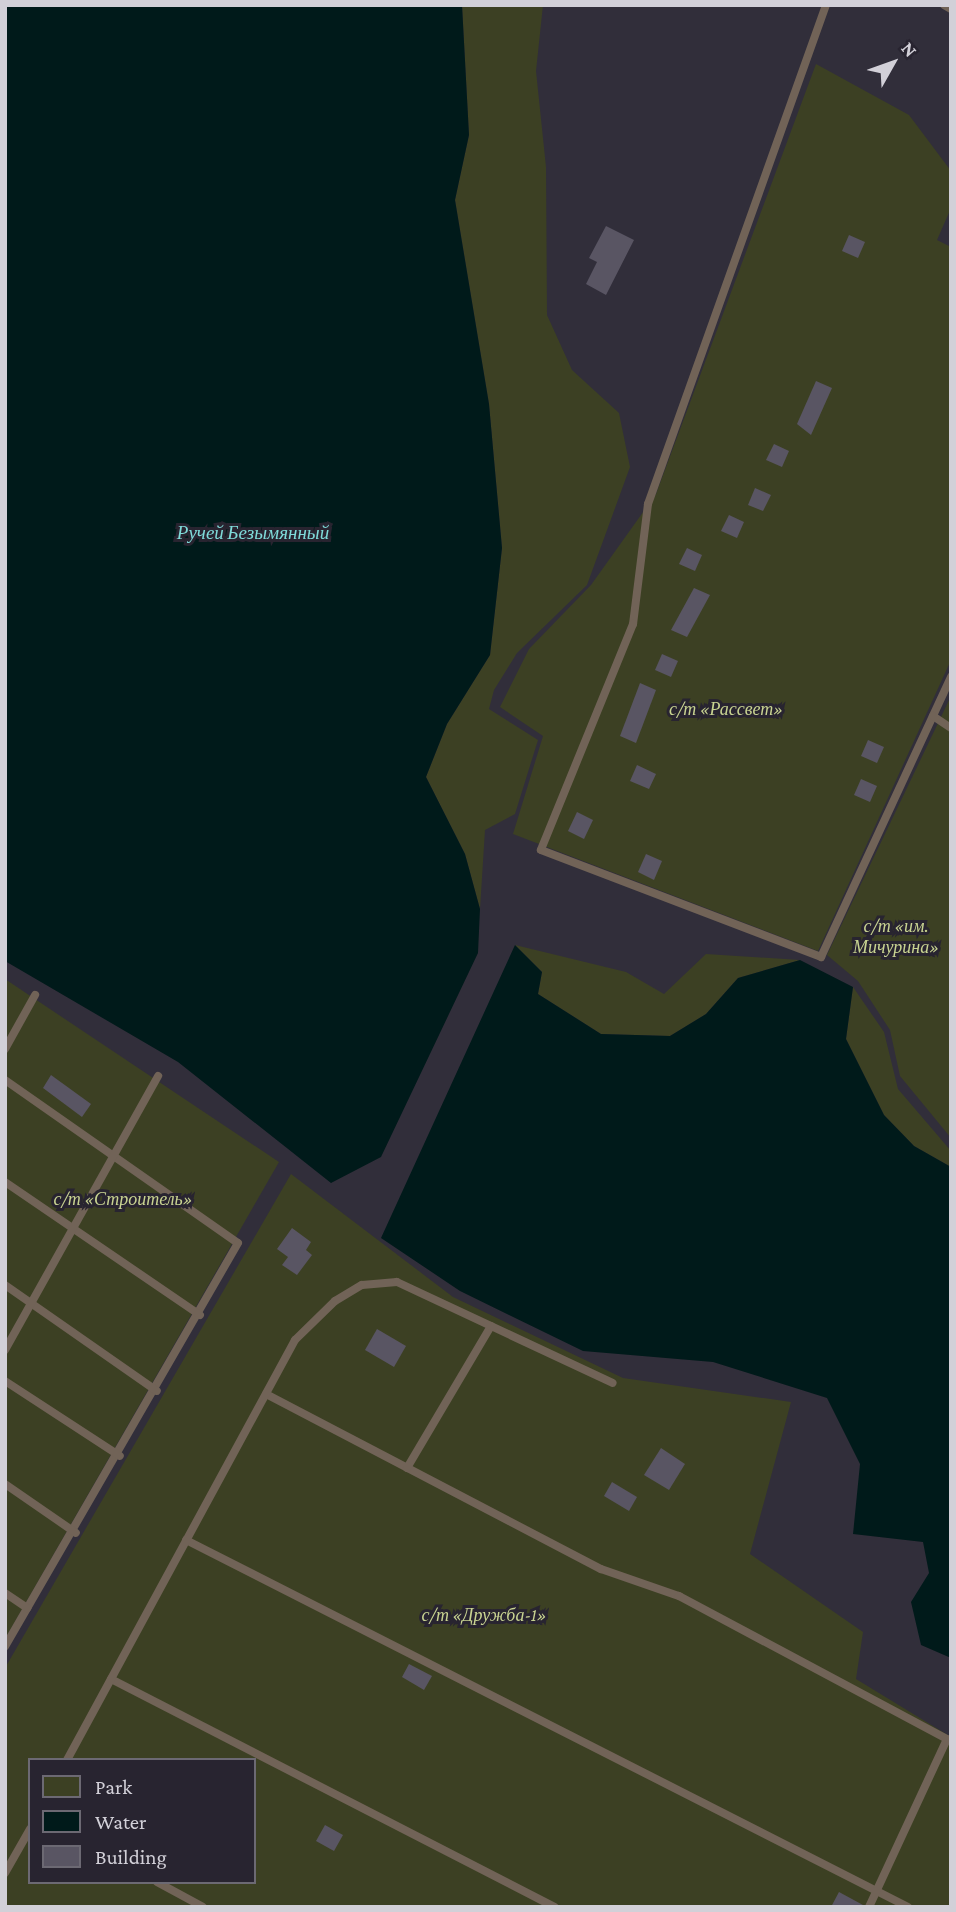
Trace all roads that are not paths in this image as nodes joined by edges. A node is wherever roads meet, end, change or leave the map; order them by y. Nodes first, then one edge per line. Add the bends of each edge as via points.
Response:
1 (826, 5) edge
2 (944, 5) edge
3 (951, 9) edge
4 (951, 677) edge
5 (933, 716) junction
6 (951, 728) edge
7 (35, 995) dead end
8 (5, 1049) edge
9 (158, 1076) dead end
10 (5, 1080) edge
11 (114, 1156) junction
12 (5, 1182) edge
13 (74, 1228) junction
14 (5, 1285) edge
15 (31, 1304) junction
16 (200, 1314) junction
17 (491, 1326) junction
18 (5, 1350) edge
19 (5, 1381) edge
20 (613, 1382) dead end
21 (158, 1391) junction
22 (266, 1394) junction
23 (120, 1455) junction
24 (407, 1468) junction
25 (5, 1485) edge
26 (76, 1533) junction
27 (186, 1540) junction
28 (5, 1593) edge
29 (27, 1608) junction
30 (5, 1647) edge
31 (111, 1679) junction
32 (949, 1740) edge
33 (69, 1758) edge
34 (28, 1833) edge
35 (5, 1873) edge
36 (161, 1884) edge
37 (877, 1891) junction
38 (203, 1907) edge
39 (555, 1907) edge
40 (869, 1907) edge
41 (908, 1907) edge

1 - 5 lane via 648,504 633,624 541,850 821,957
2 - 3 lane
4 - 5 lane
5 - 6 lane
7 - 8 lane
9 - 11 lane
10 - 11 lane
11 - 13 lane
11 - 16 lane via 238,1243
12 - 13 lane
13 - 15 lane
13 - 16 lane
14 - 15 lane
15 - 18 lane
15 - 21 lane
16 - 21 lane
17 - 20 lane
17 - 22 lane via 397,1282 362,1285 295,1340
17 - 24 lane
19 - 23 lane
21 - 23 lane
22 - 24 lane
22 - 27 lane
23 - 26 lane
24 - 32 lane via 601,1569 679,1596
25 - 26 lane
26 - 29 lane
27 - 31 lane
27 - 37 lane
28 - 29 lane
29 - 30 lane
31 - 33 lane
31 - 39 lane
32 - 37 lane
34 - 35 lane
36 - 38 lane
37 - 40 lane
37 - 41 lane

